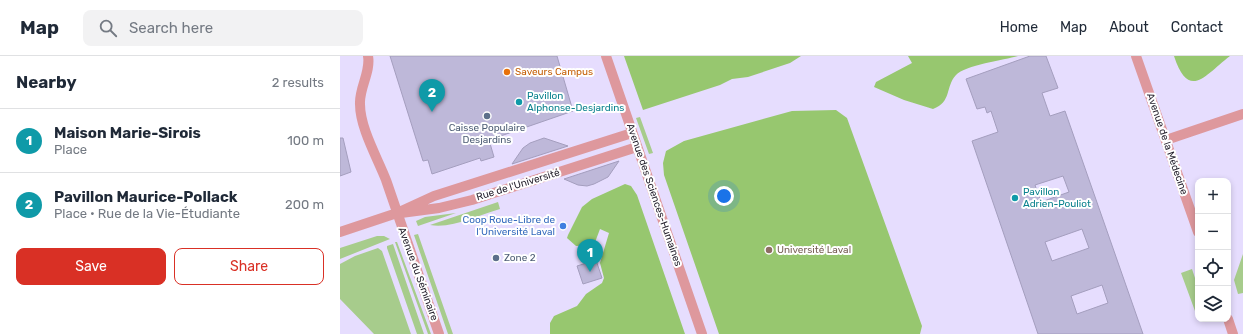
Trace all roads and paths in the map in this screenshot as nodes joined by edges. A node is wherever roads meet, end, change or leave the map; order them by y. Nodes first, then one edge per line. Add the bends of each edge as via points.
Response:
1 (368, 56) edge
2 (606, 56) edge
3 (1136, 56) edge
4 (1243, 114) edge
5 (632, 133) junction
6 (1166, 140) junction
7 (637, 147) junction
8 (397, 213) junction
9 (1195, 223) edge
10 (340, 232) edge
11 (1229, 322) edge
12 (440, 334) edge
13 (702, 334) edge
14 (1233, 334) edge

1 - 8 street, Avenue du Séminaire via 360,111
2 - 5 street, Avenue des Sciences-Humaines
3 - 6 street, Avenue de la Médecine
4 - 6 street
5 - 7 street, Avenue des Sciences-Humaines
5 - 8 street, Rue de l'Université via 447,191
6 - 9 street, Avenue de la Médecine
7 - 8 street, Rue de l'Université via 472,200 439,208
7 - 13 street, Avenue des Sciences-Humaines
8 - 10 street, Rue de l'Université
8 - 12 street, Avenue du Séminaire
11 - 14 street

